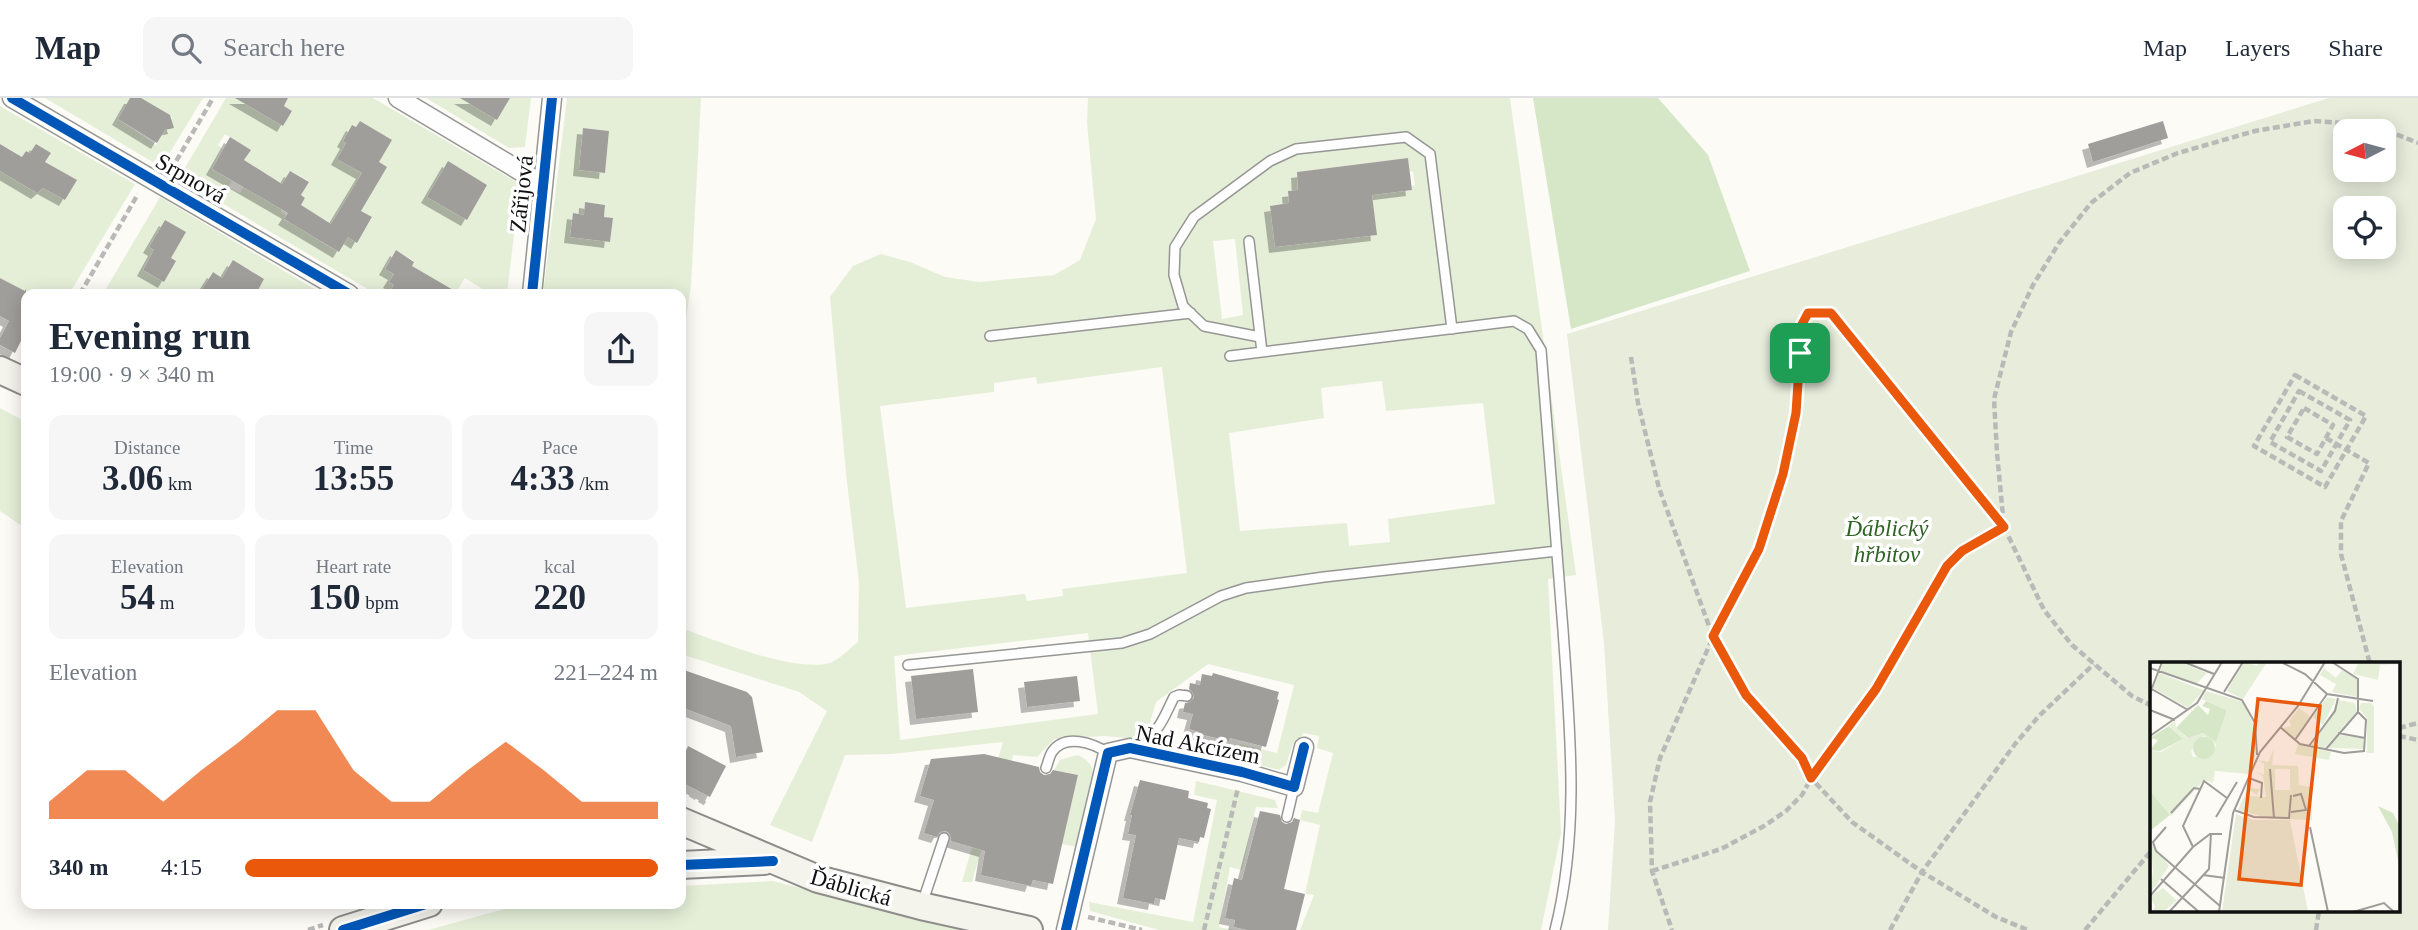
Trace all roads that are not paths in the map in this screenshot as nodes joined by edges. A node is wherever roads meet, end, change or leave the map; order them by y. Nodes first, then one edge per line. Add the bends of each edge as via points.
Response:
1 (12, 98) edge
2 (398, 98) edge
3 (552, 98) edge
4 (542, 184) junction
5 (1249, 241) dead end
6 (340, 289) edge
7 (532, 289) edge
8 (1191, 313) junction
9 (1452, 329) junction
10 (990, 336) dead end
11 (1260, 337) junction
12 (1262, 352) junction
13 (1230, 356) dead end
14 (0, 370) edge
15 (21, 380) edge
16 (1557, 551) junction
17 (908, 665) dead end
18 (1187, 696) dead end
19 (1304, 747) dead end
20 (1130, 748) junction
21 (1108, 753) junction
22 (1046, 768) dead end
23 (1294, 787) junction
24 (1287, 817) dead end
25 (686, 823) edge
26 (943, 838) dead end
27 (773, 861) junction
28 (686, 865) edge
29 (921, 906) junction
30 (410, 909) edge
31 (1068, 921) edge
32 (343, 930) edge
33 (1029, 930) edge
34 (1555, 930) edge

1 - 6 street, Srpnová
2 - 4 street
3 - 4 street, Zářijová
4 - 7 street, Zářijová
5 - 11 lane
8 - 9 lane via 1184,306 1174,275 1175,247 1194,216 1296,149 1406,137 1430,154
8 - 10 lane
8 - 11 lane via 1204,326
9 - 12 lane
9 - 16 lane via 1514,321 1528,329 1541,349
11 - 12 lane
12 - 13 lane
14 - 15 main road
16 - 17 lane via 1247,588 1122,643
16 - 34 lane via 1572,817
18 - 20 lane via 1174,697 1161,727
19 - 23 street
20 - 21 street, Nad Akcízem
20 - 23 street, Nad Akcízem
21 - 22 lane via 1096,745 1063,743 1052,751
21 - 31 street, Nad Akcízem
23 - 24 lane
25 - 27 main road, Ďáblická
26 - 29 lane
27 - 28 main road
27 - 29 main road, Ďáblická via 818,879
29 - 33 main road, Ďáblická
30 - 32 main road

